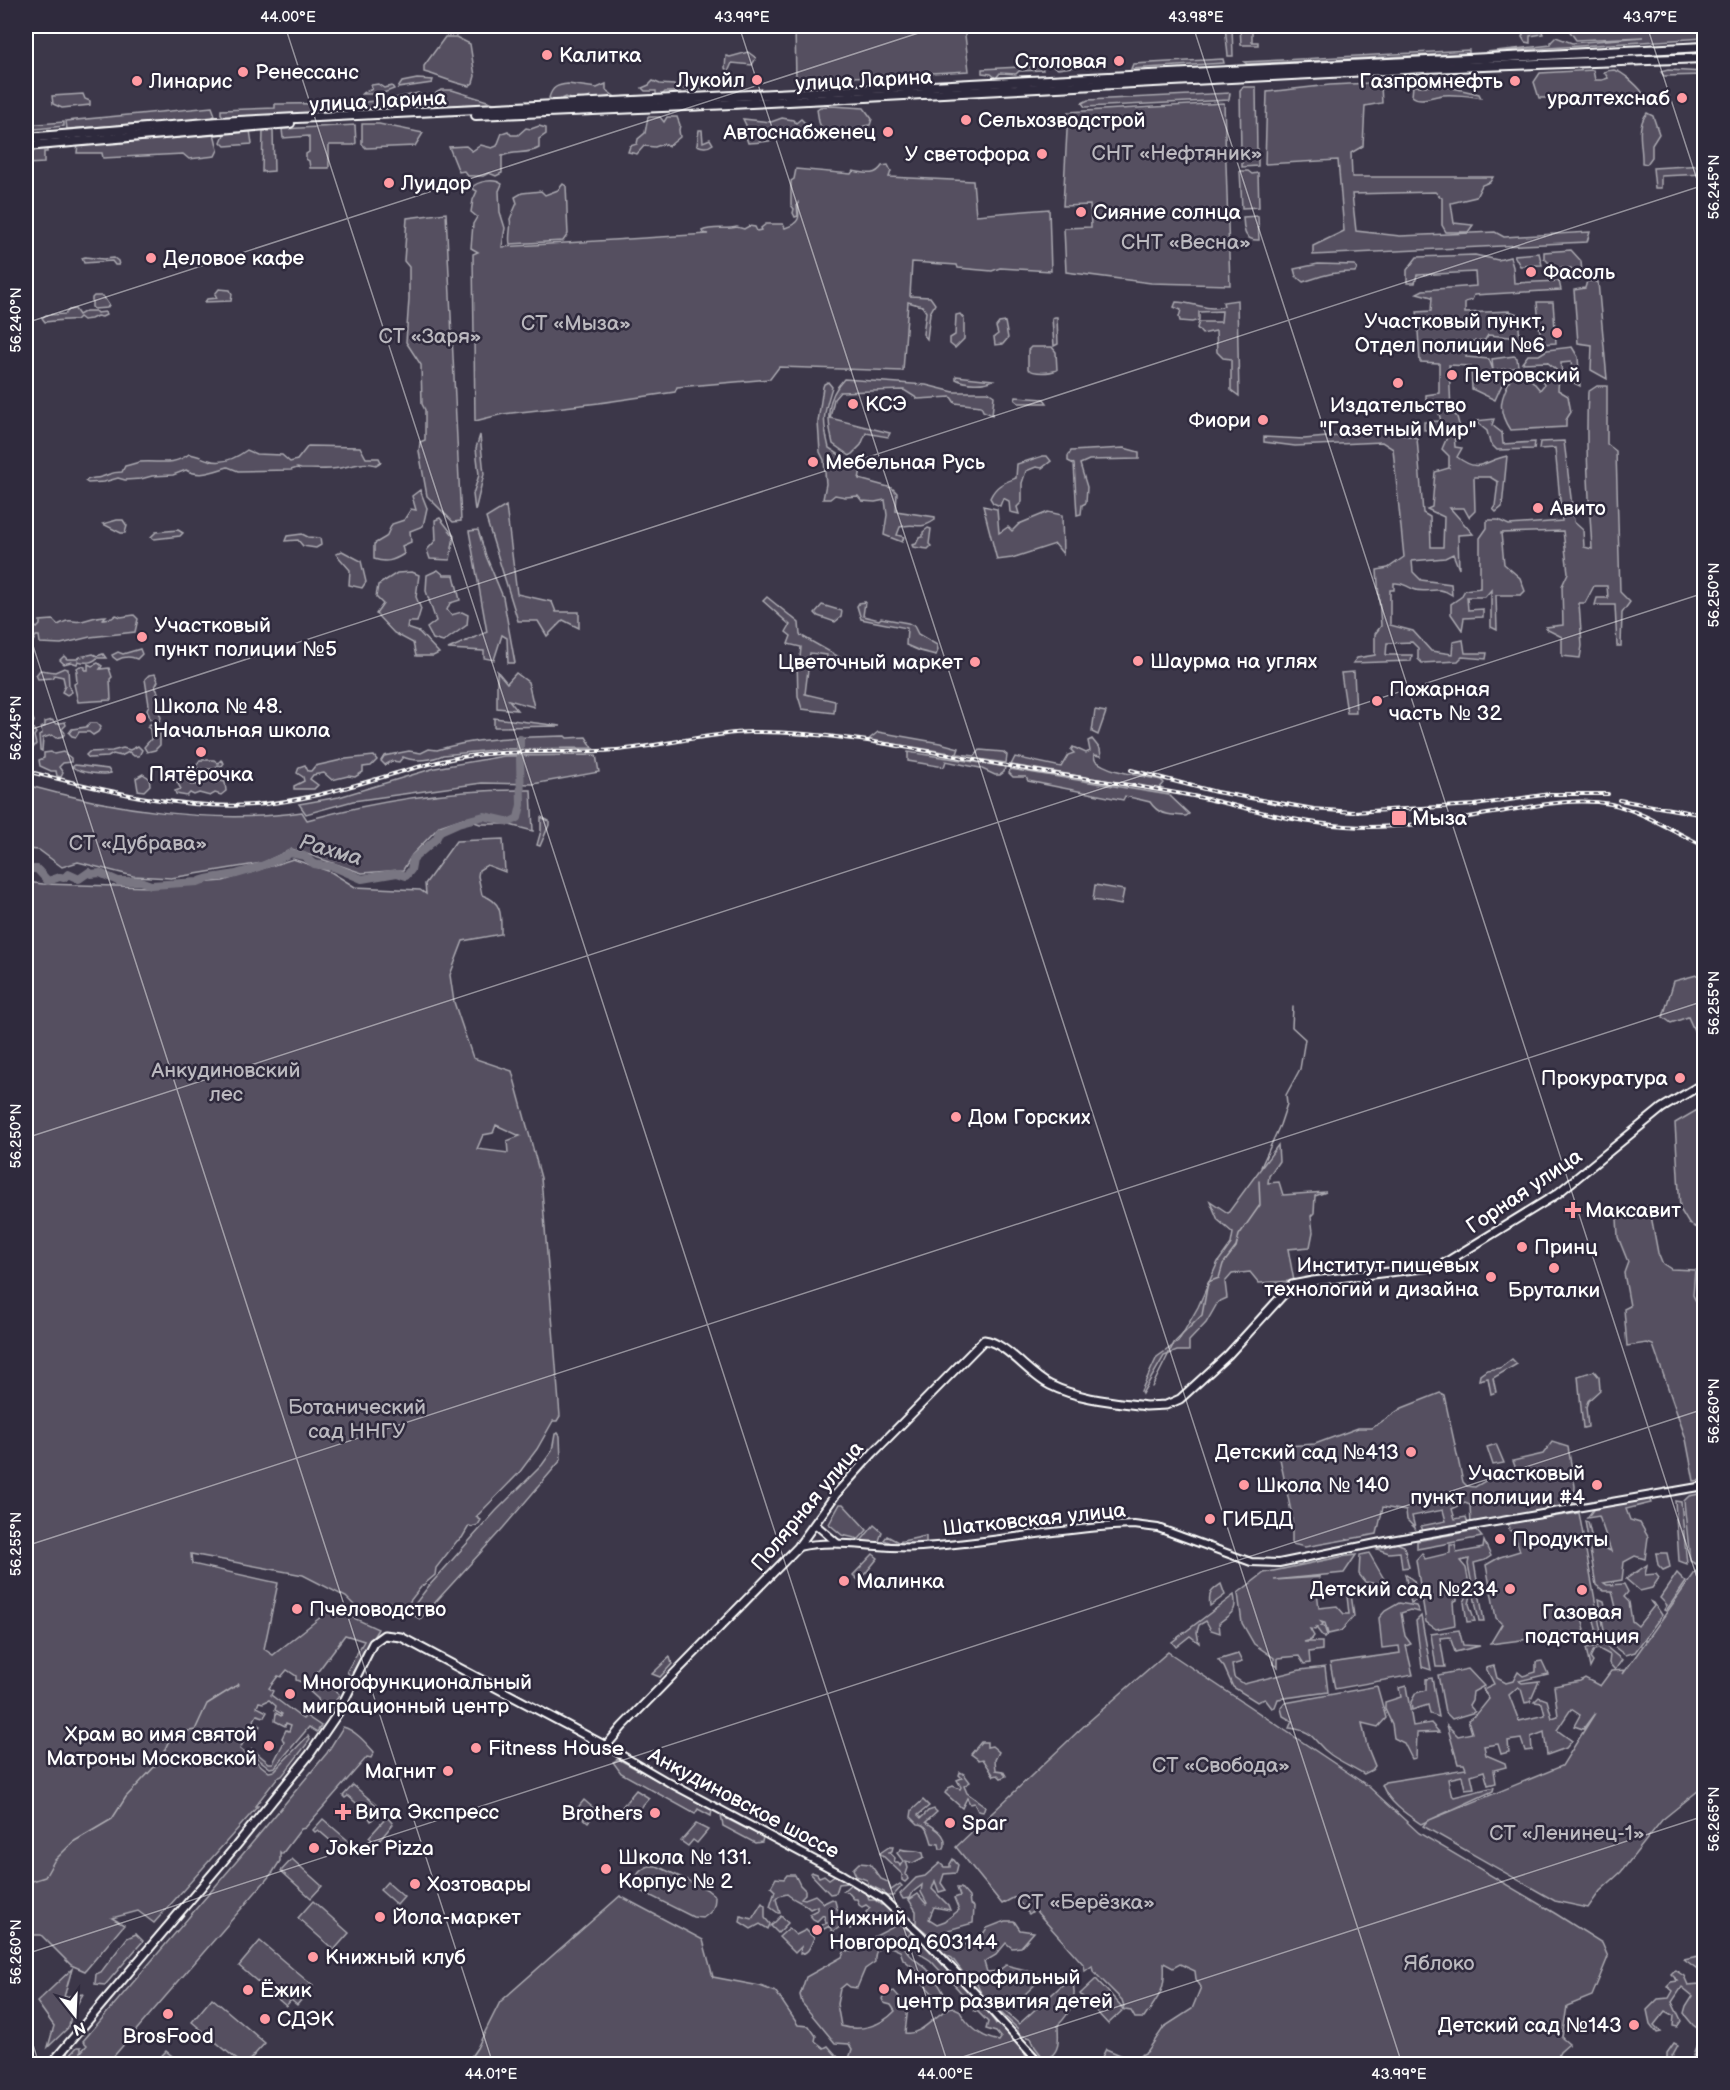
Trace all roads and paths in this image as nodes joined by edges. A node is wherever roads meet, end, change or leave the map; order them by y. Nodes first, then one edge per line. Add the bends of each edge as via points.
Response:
1 (1704, 45) edge
2 (1704, 59) edge
3 (26, 138) edge
4 (26, 146) edge
5 (1704, 1083) edge
6 (984, 1340) joint
7 (1704, 1486) edge
8 (814, 1524) junction
9 (837, 1544) junction
10 (798, 1547) junction
11 (606, 1746) junction
12 (51, 2064) edge
13 (1041, 2064) edge

1 - 3 main road, улица Ларина via 219,122
2 - 4 main road, улица Ларина via 322,121
5 - 6 main road, Горная улица via 1662,1108 1557,1194 1440,1266 1292,1285 1228,1355 1174,1402 1157,1407 1073,1394 1037,1377 996,1344
6 - 8 main road, Полярная улица via 873,1453
7 - 9 street, Шатковская улица via 1279,1563 1264,1564 1228,1555 1158,1528 1134,1525 920,1548
8 - 9 street
8 - 10 main road, Полярная улица
9 - 10 street, Шатковская улица
10 - 11 main road, Полярная улица
11 - 12 main road, Анкудиновское шоссе via 412,1642 384,1635 373,1642 338,1713 312,1752
11 - 13 street, Анкудиновское шоссе via 883,1899

